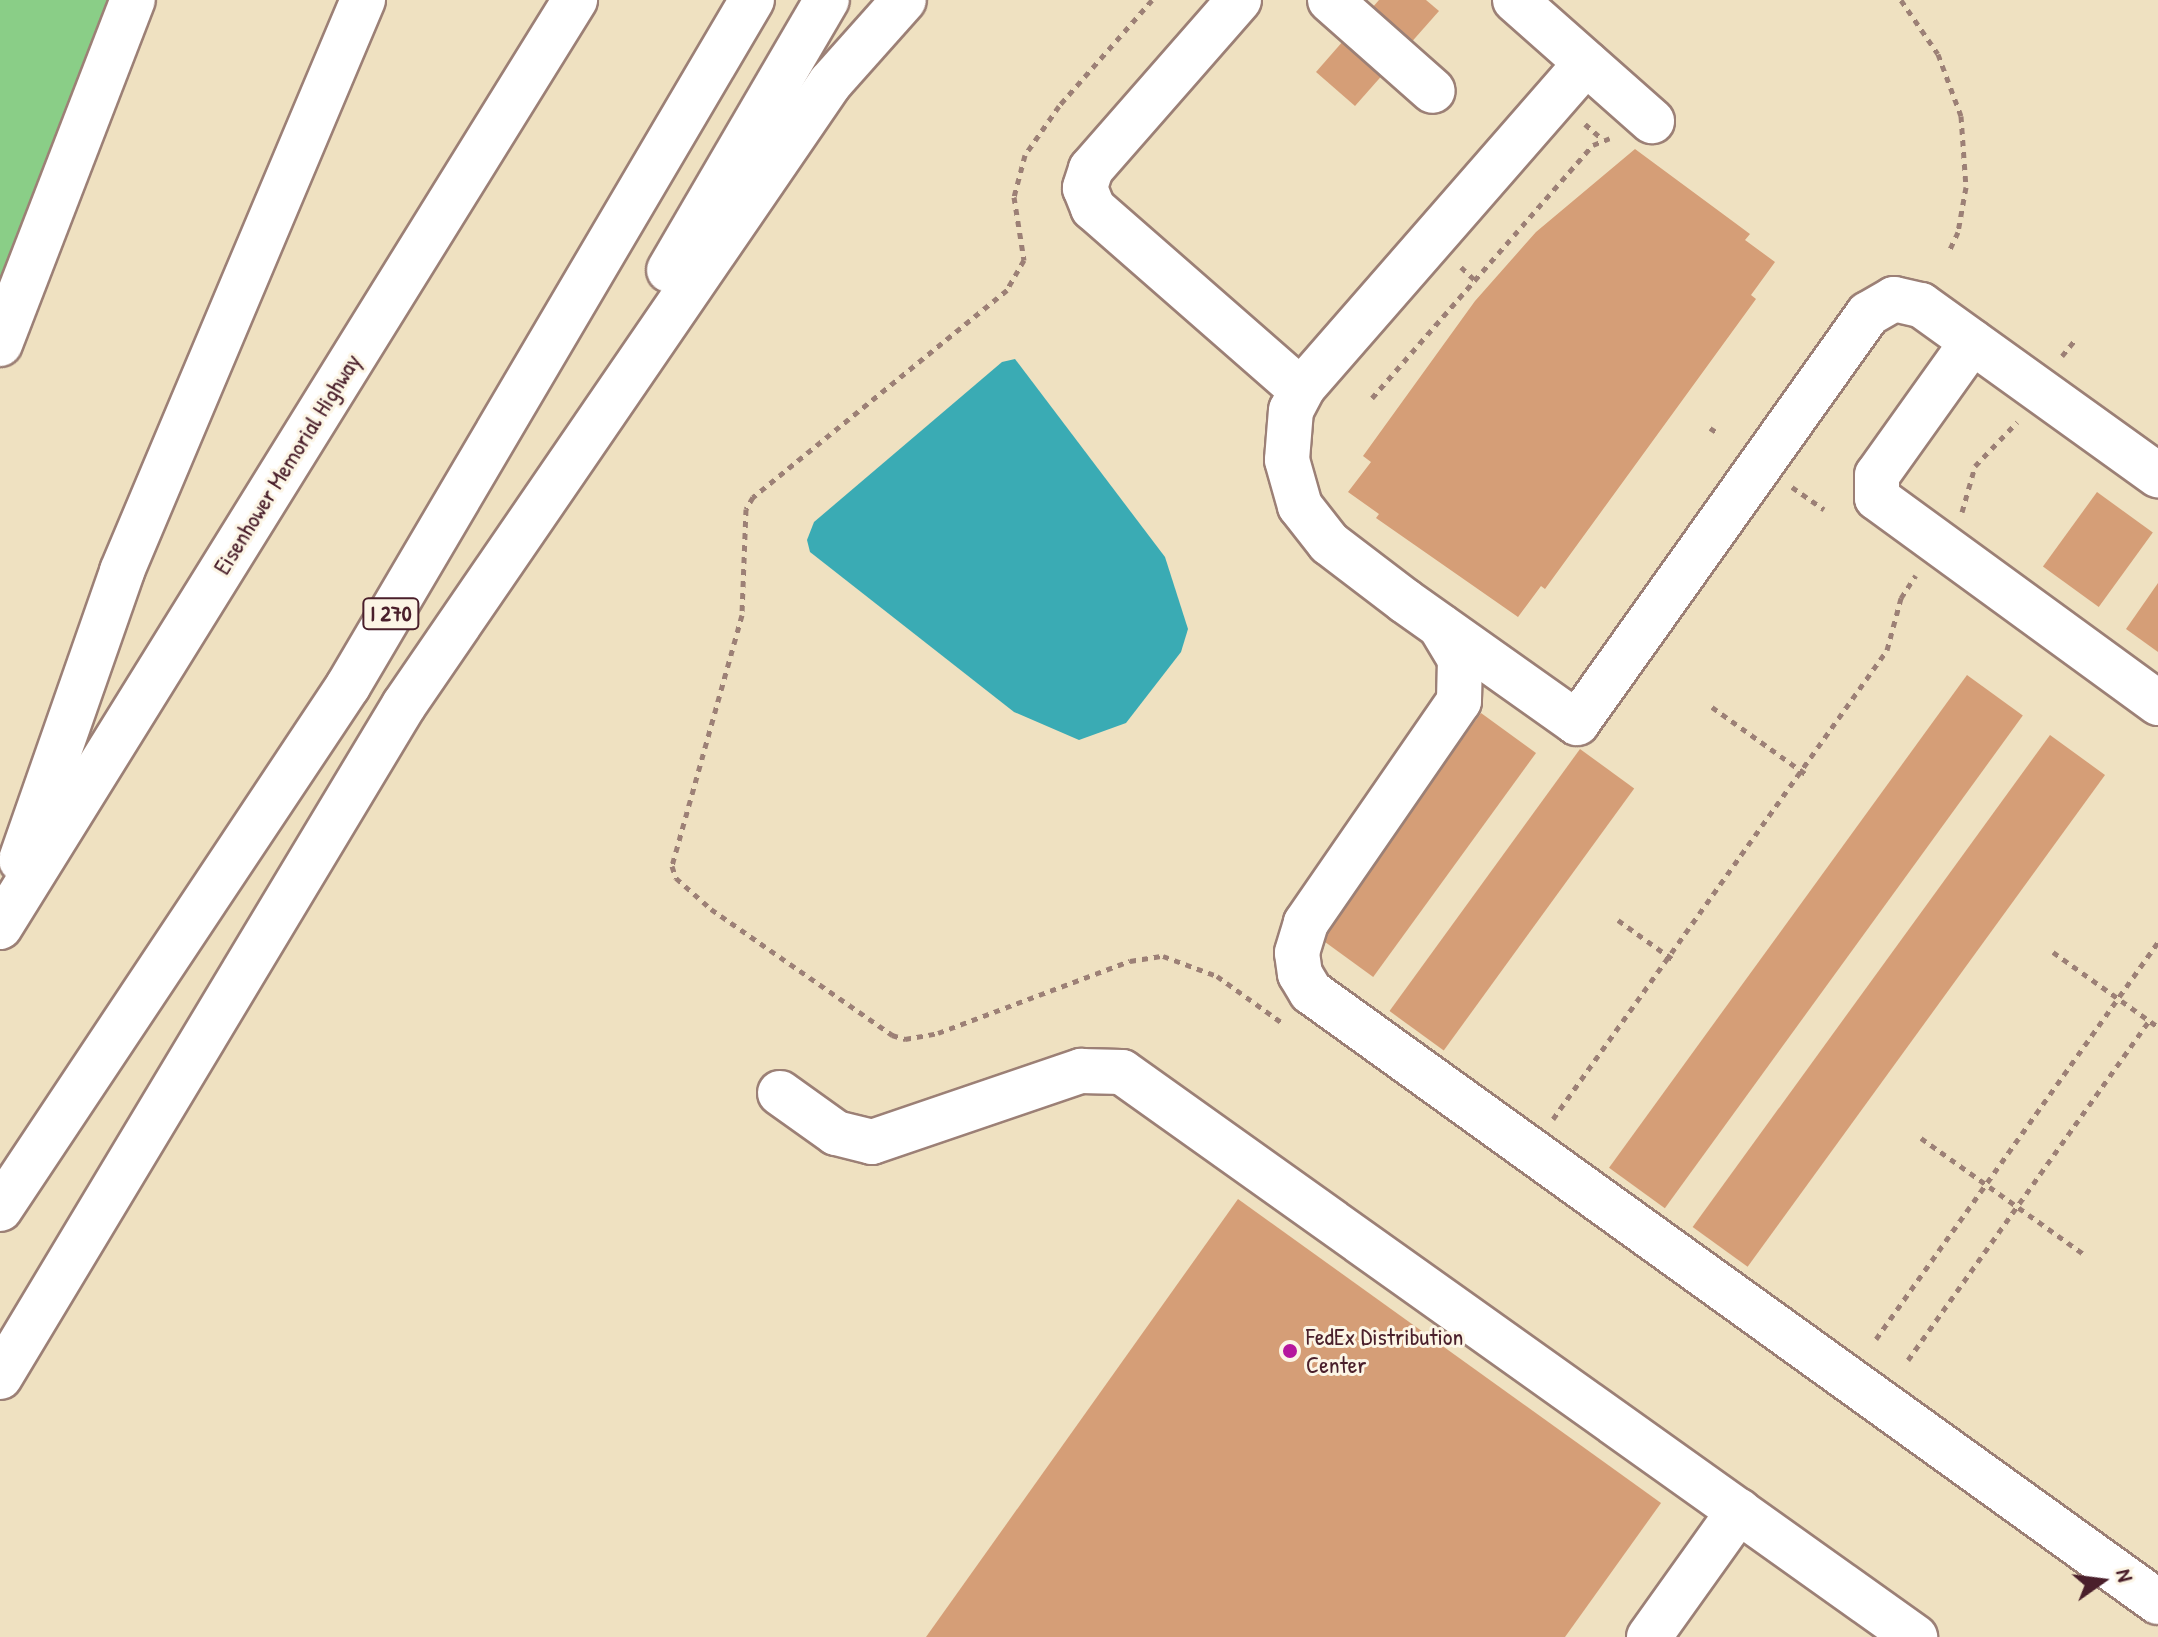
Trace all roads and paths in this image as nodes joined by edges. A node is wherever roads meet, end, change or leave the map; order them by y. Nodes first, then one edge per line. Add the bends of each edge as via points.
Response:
1 (133, 0) edge
2 (363, 0) edge
3 (575, 0) edge
4 (752, 0) edge
5 (827, 0) edge
6 (904, 0) edge
7 (1152, 0) edge
8 (1239, 0) edge
9 (1330, 0) edge
10 (1515, 0) edge
11 (1901, 0) edge
12 (1586, 63) junction
13 (1433, 91) dead end
14 (1636, 131) joint
15 (1949, 251) dead end
16 (1972, 342) junction
17 (0, 344) edge
18 (1301, 390) junction
19 (1372, 398) dead end
20 (2022, 414) dead end
21 (1710, 428) dead end
22 (1718, 433) dead end
23 (2158, 475) edge
24 (1787, 483) dead end
25 (549, 489) junction
26 (1824, 509) dead end
27 (1959, 516) dead end
28 (1921, 569) dead end
29 (1437, 623) junction
30 (2158, 703) edge
31 (1712, 707) dead end
32 (1804, 773) junction
33 (0, 918) edge
34 (1618, 920) dead end
35 (0, 927) edge
36 (2158, 942) edge
37 (2053, 952) dead end
38 (1672, 959) junction
39 (2118, 999) junction
40 (2149, 1021) junction
41 (1283, 1024) dead end
42 (2158, 1027) edge
43 (780, 1093) dead end
44 (1921, 1138) dead end
45 (1530, 1151) junction
46 (1986, 1184) junction
47 (2017, 1206) junction
48 (0, 1209) edge
49 (2085, 1255) dead end
50 (1876, 1339) dead end
51 (1908, 1360) dead end
52 (0, 1377) edge
53 (1739, 1511) junction
54 (2158, 1602) edge
55 (1649, 1637) edge
56 (1915, 1637) edge

1 - 17 main road
2 - 33 main road via 122,571
3 - 35 main road, Eisenhower Memorial Highway
4 - 48 main road, I 270 via 348,686
5 - 25 main road, I 270
6 - 25 main road via 830,83
7 - 41 path via 1059,106 1025,155 1014,197 1024,260 1007,290 753,497 746,509 742,615 672,866 676,878 711,909 905,1039 938,1033 1130,961 1163,956 1217,976
8 - 18 main road via 1091,169 1085,188 1093,208
9 - 13 main road
10 - 12 main road
11 - 15 path via 1938,54 1961,116 1966,187
12 - 14 main road
12 - 18 main road
14 - 19 path via 1593,145
16 - 23 main road
16 - 29 main road via 1908,300 1894,299 1868,314 1577,723
16 - 30 main road via 1877,475 1877,498
18 - 29 main road via 1287,435 1292,485 1300,506 1348,559
20 - 27 path via 1971,474
21 - 22 path
24 - 26 path
25 - 52 main road, I 270 via 404,705
28 - 32 path via 1901,598 1887,650
29 - 45 main road via 1460,659 1459,701 1306,923 1298,963 1305,983 1319,999
31 - 32 path
32 - 38 path
34 - 38 path
36 - 39 path
37 - 39 path
38 - 45 path
39 - 40 path
39 - 46 path
40 - 42 path
40 - 47 path
43 - 53 main road via 836,1133 872,1142 1081,1071 1122,1072
44 - 46 path
45 - 54 main road
46 - 47 path
46 - 50 path
47 - 49 path
47 - 51 path
53 - 55 main road
53 - 56 main road

